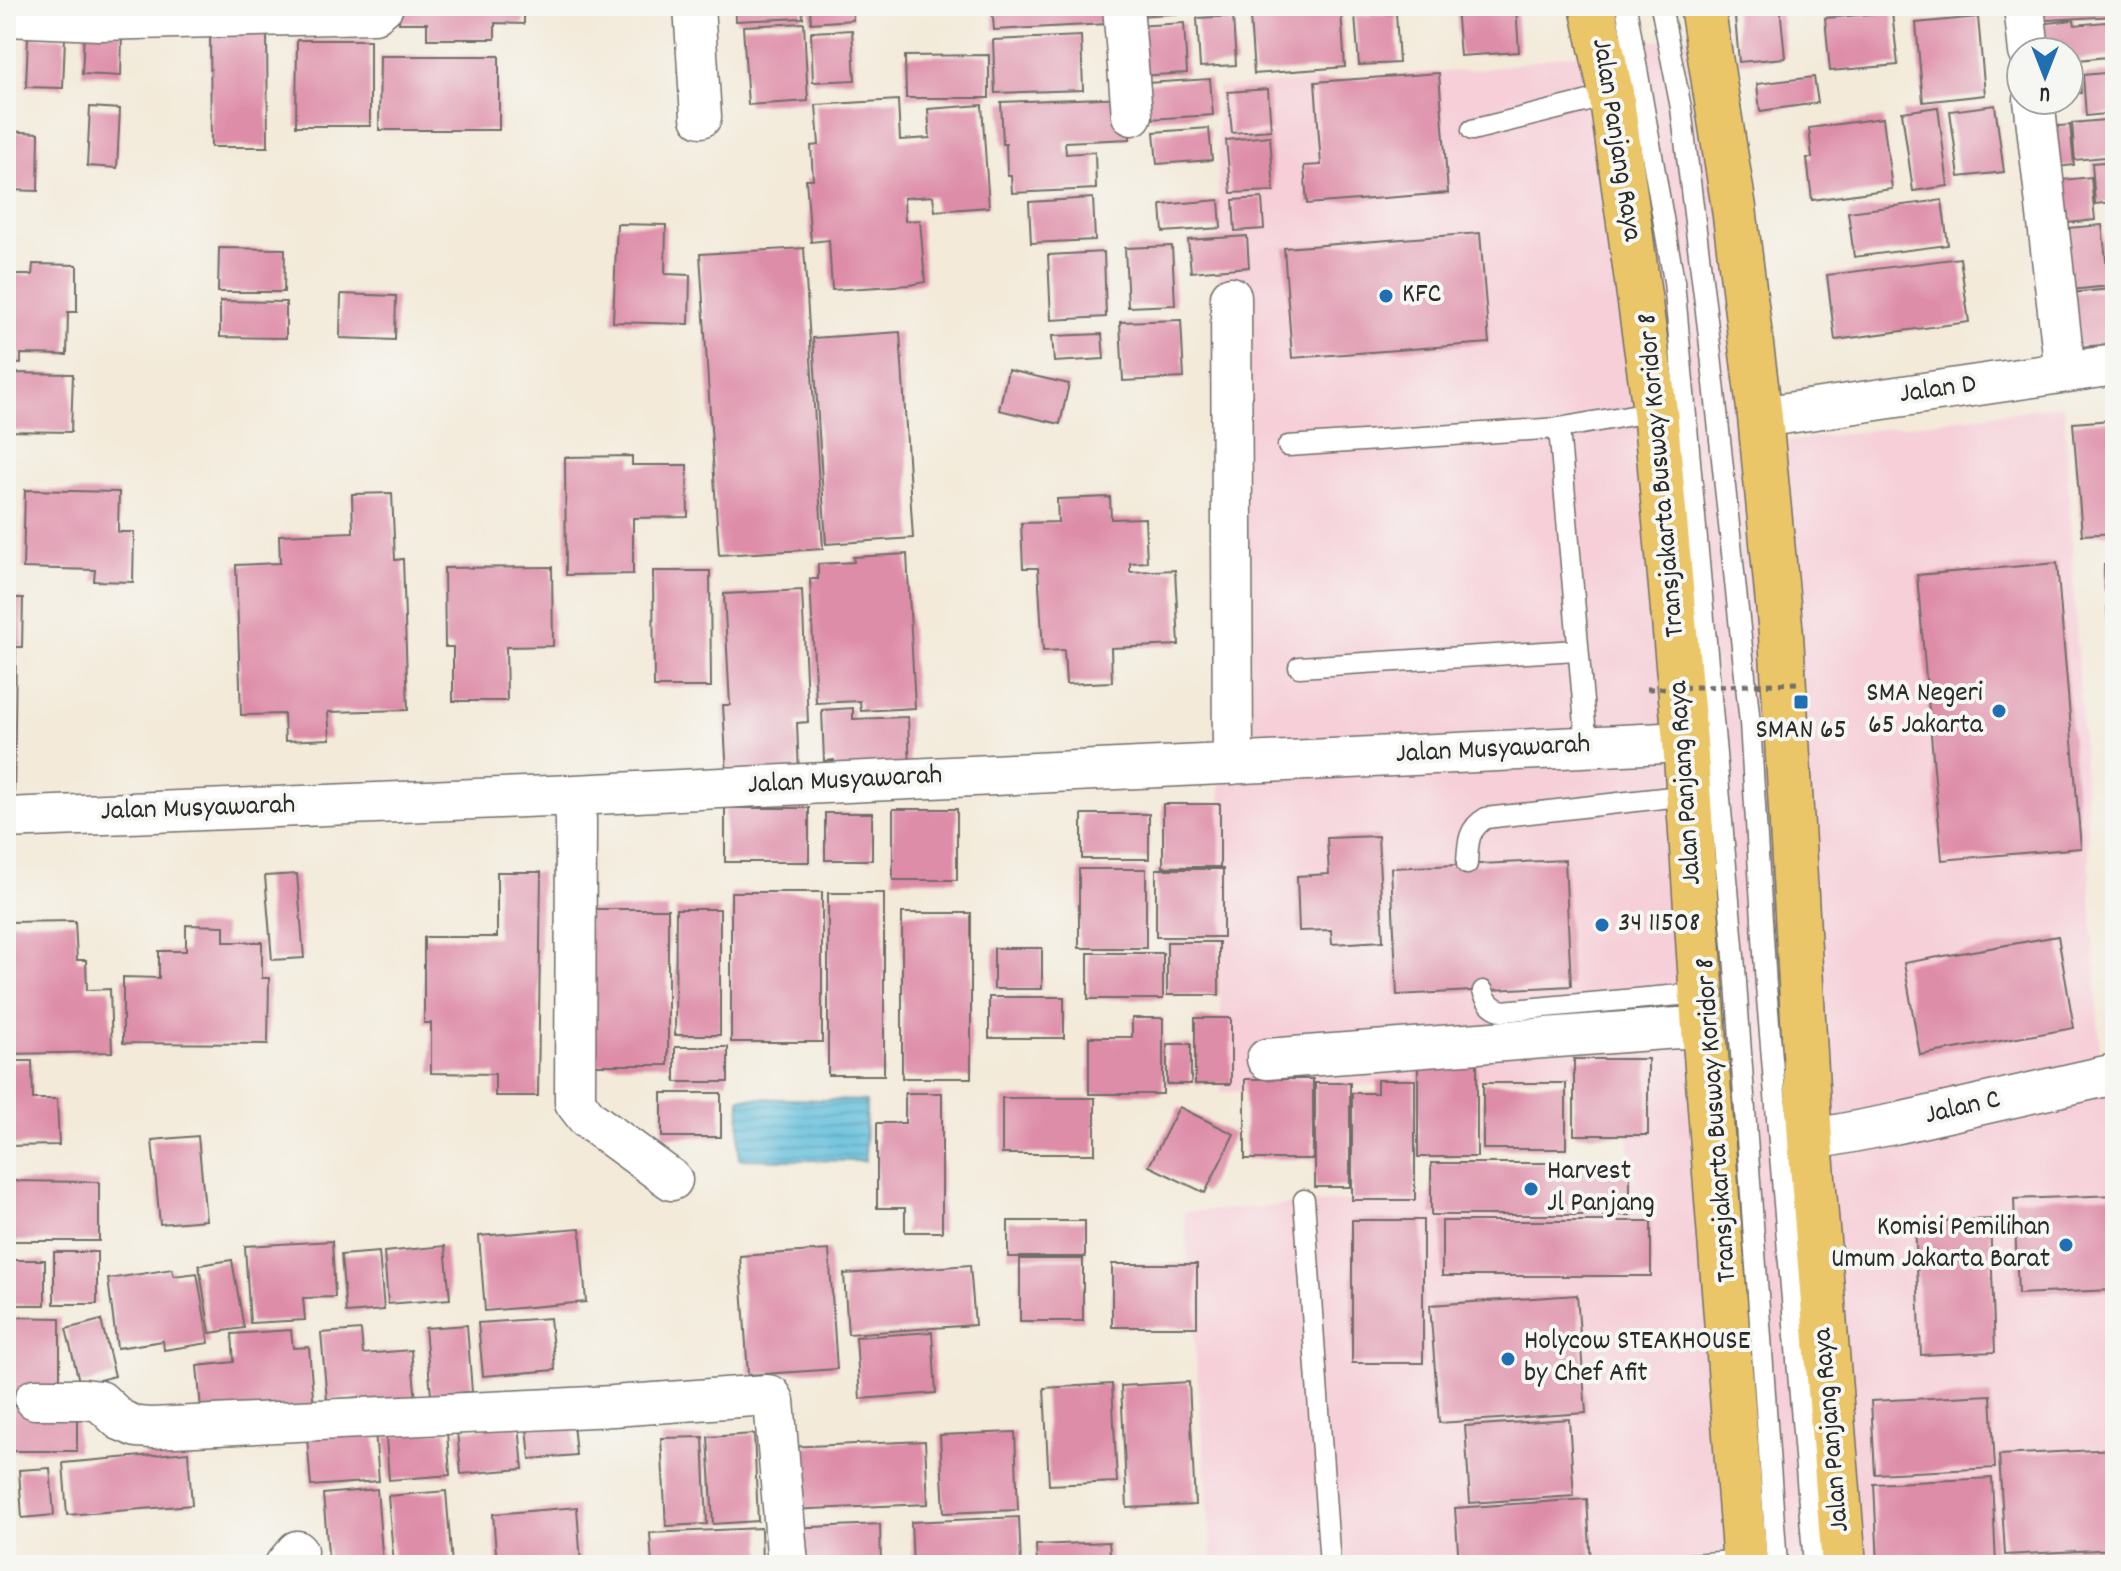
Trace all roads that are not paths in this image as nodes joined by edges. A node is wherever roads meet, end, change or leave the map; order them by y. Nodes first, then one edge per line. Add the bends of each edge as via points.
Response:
1 (383, 6) edge
2 (694, 6) edge
3 (1123, 6) edge
4 (1592, 6) edge
5 (1626, 6) edge
6 (1661, 6) edge
7 (1702, 6) edge
8 (2024, 6) edge
9 (6, 16) edge
10 (2027, 36) edge
11 (1611, 93) junction
12 (1132, 115) dead end
13 (2036, 116) edge
14 (701, 117) dead end
15 (1472, 130) dead end
16 (1231, 297) dead end
17 (2115, 365) edge
18 (2065, 372) junction
19 (1655, 411) junction
20 (1760, 417) junction
21 (1559, 428) junction
22 (1288, 446) dead end
23 (1577, 650) junction
24 (1299, 667) dead end
25 (1676, 742) junction
26 (1587, 747) junction
27 (1233, 764) junction
28 (574, 795) junction
29 (1680, 797) junction
30 (6, 818) edge
31 (1467, 864) dead end
32 (1483, 991) dead end
33 (1703, 1011) junction
34 (1267, 1059) dead end
35 (2115, 1074) edge
36 (1810, 1140) junction
37 (672, 1180) dead end
38 (1304, 1200) dead end
39 (35, 1399) dead end
40 (1755, 1563) edge
41 (788, 1565) edge
42 (1330, 1565) edge
43 (1681, 1565) edge
44 (1814, 1565) edge
45 (1844, 1565) edge

1 - 9 street via 374,13 99,20
2 - 14 street
3 - 12 street
4 - 11 main road, Jalan Panjang Raya
5 - 40 lane, Transjakarta Busway Koridor 8 via 1674,281 1735,968
6 - 44 lane, Transjakarta Busway Koridor 8 via 1681,108 1750,723
7 - 20 main road, Jalan Panjang Raya
8 - 10 street
11 - 15 lane
11 - 19 main road, Jalan Panjang Raya
13 - 18 street
16 - 27 street
17 - 18 street, Jalan D
18 - 20 street, Jalan D
19 - 21 lane
19 - 25 main road, Jalan Panjang Raya
20 - 36 main road, Jalan Panjang Raya via 1781,635
21 - 22 lane
21 - 23 lane
23 - 24 lane
23 - 26 lane
25 - 26 street, Jalan Musyawarah
25 - 29 main road, Jalan Panjang Raya
26 - 27 street, Jalan Musyawarah
27 - 28 street, Jalan Musyawarah
28 - 30 street, Jalan Musyawarah
28 - 37 street via 575,1102 588,1119
29 - 31 lane via 1486,818 1468,839
29 - 33 main road, Jalan Panjang Raya
32 - 33 lane via 1486,1000 1502,1011
33 - 34 street via 1678,1028
33 - 40 main road, Jalan Panjang Raya
35 - 36 street, Jalan C
36 - 45 main road, Jalan Panjang Raya
38 - 42 lane
39 - 41 street via 100,1401 120,1420 152,1428 767,1395 774,1401
40 - 43 lane

